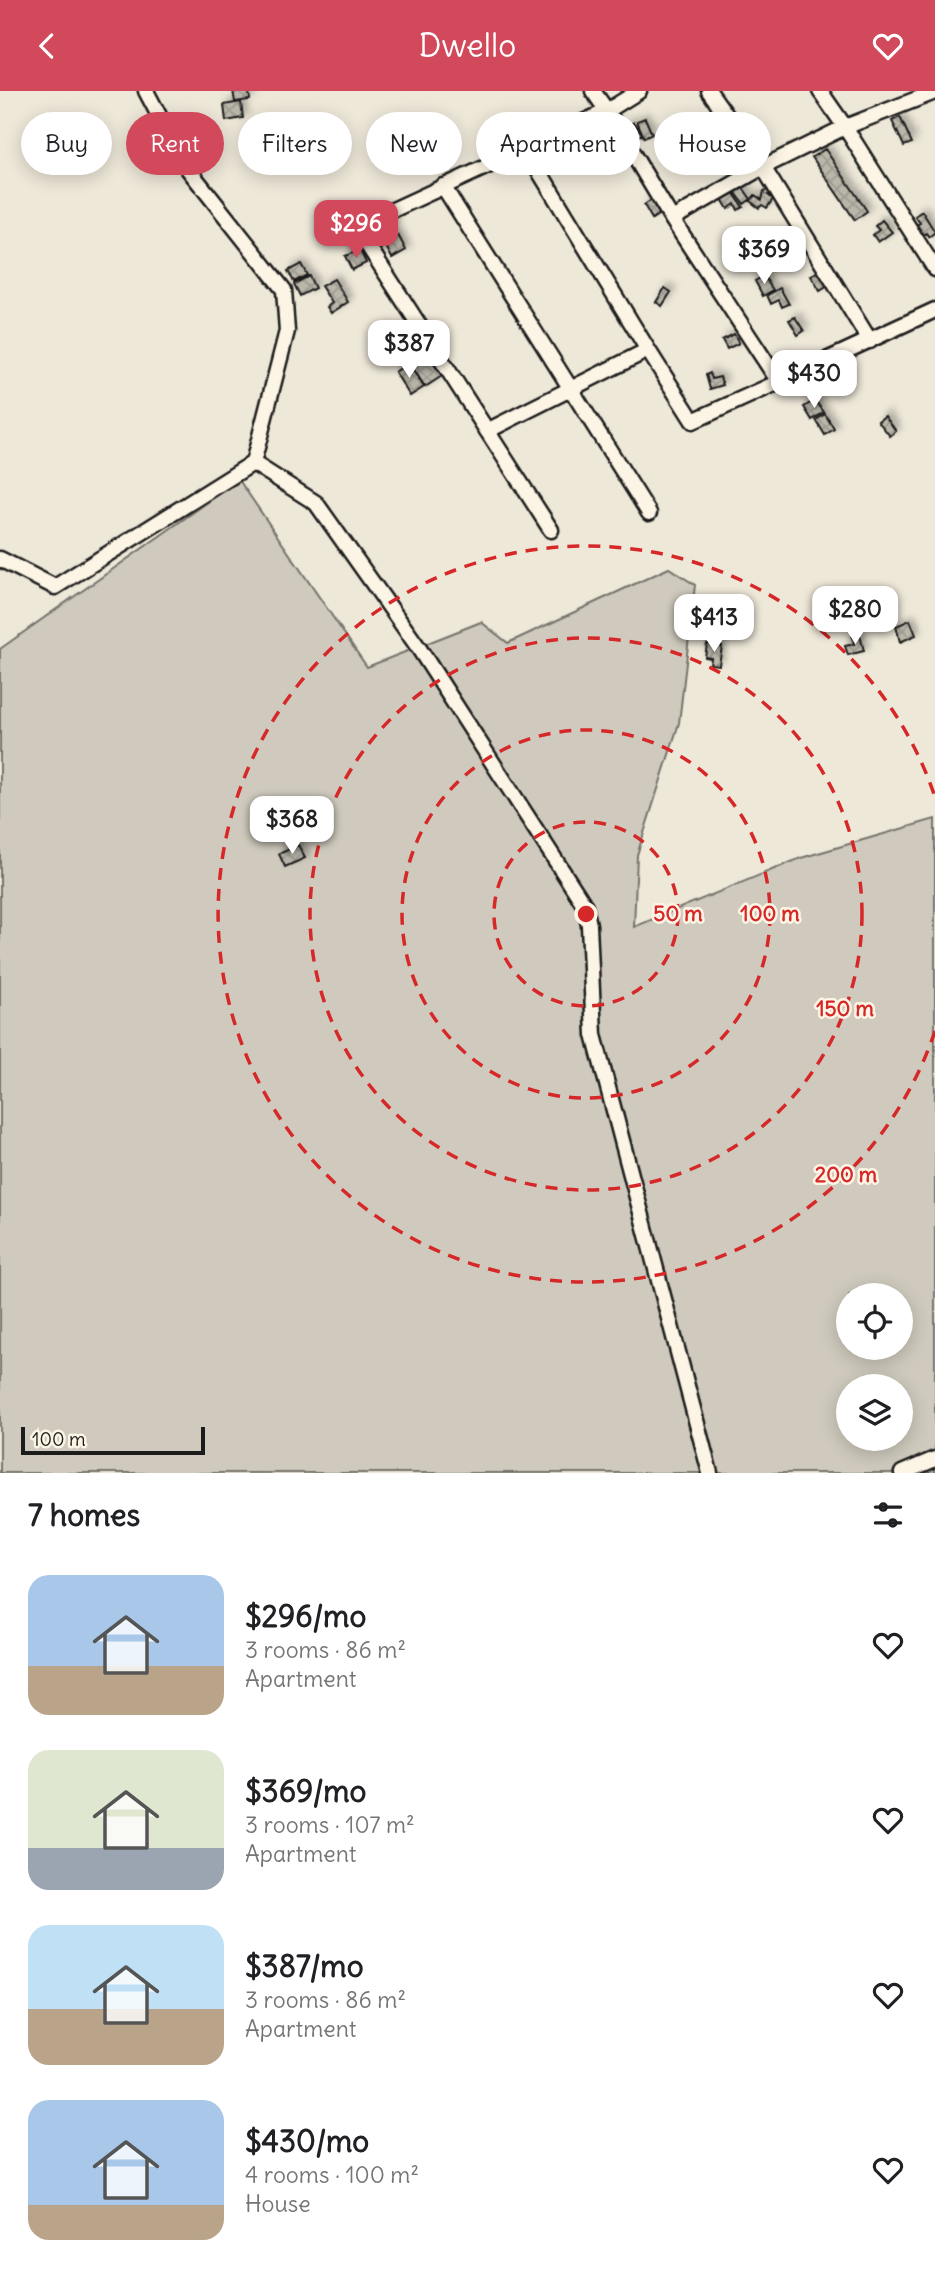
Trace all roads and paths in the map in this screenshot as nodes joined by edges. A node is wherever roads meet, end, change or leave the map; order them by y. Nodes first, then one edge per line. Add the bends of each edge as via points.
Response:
1 (146, 91) edge
2 (593, 91) edge
3 (639, 91) edge
4 (709, 91) edge
5 (820, 91) edge
6 (932, 95) edge
7 (607, 111) junction
8 (724, 112) edge
9 (845, 127) junction
10 (771, 163) edge
11 (476, 171) edge
12 (541, 175) edge
13 (749, 175) edge
14 (768, 175) edge
15 (443, 186) junction
16 (672, 219) junction
17 (935, 269) edge
18 (935, 310) edge
19 (870, 341) junction
20 (648, 350) junction
21 (779, 382) junction
22 (569, 389) junction
23 (487, 431) junction
24 (253, 463) junction
25 (649, 513) dead end
26 (551, 530) dead end
27 (0, 559) edge
28 (935, 1459) edge
29 (710, 1473) edge
30 (902, 1473) edge

1 - 24 street via 185,165 284,290 287,331
2 - 7 street
3 - 7 street
4 - 8 street
5 - 9 street
6 - 9 street
7 - 16 street
9 - 10 street
9 - 17 street
11 - 15 street
12 - 20 street
13 - 16 street
14 - 19 street
15 - 22 street
15 - 23 street via 356,227
16 - 21 street
18 - 19 street
19 - 21 street
20 - 21 street via 693,421
20 - 22 street
22 - 23 street
22 - 25 street
23 - 26 street
24 - 27 street via 55,587
24 - 29 street via 316,503 418,647 585,906 594,1035
28 - 30 street

